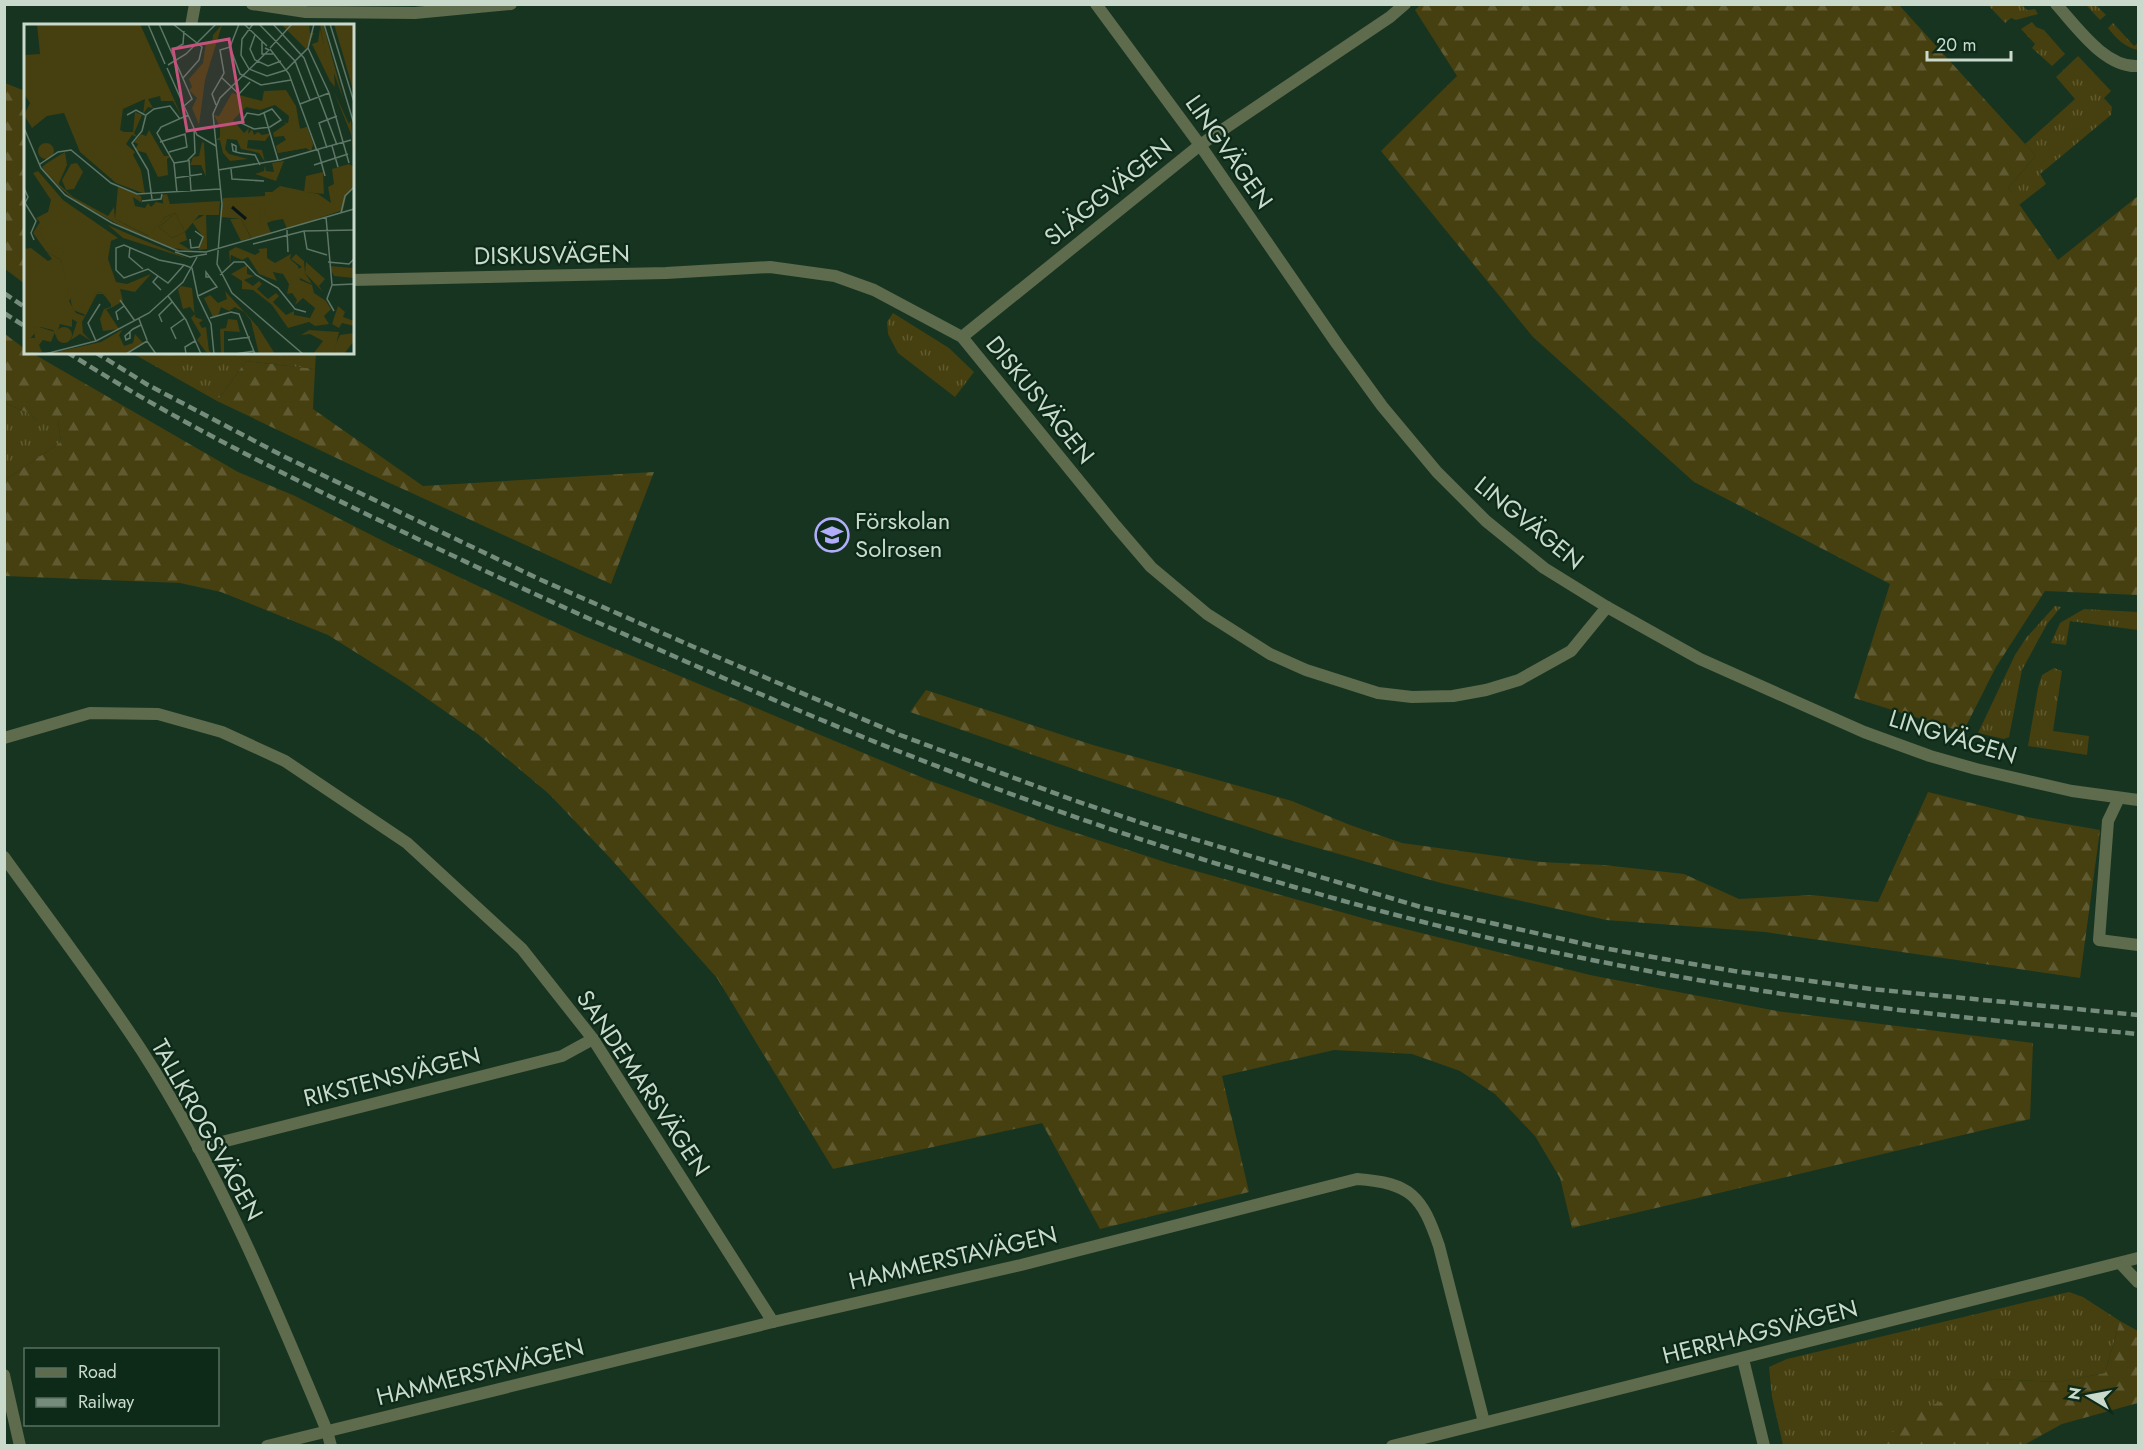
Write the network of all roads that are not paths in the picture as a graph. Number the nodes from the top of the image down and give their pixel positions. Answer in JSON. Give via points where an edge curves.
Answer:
{"nodes":[{"id":1,"x":195,"y":4,"type":"edge"},
{"id":2,"x":252,"y":4,"type":"edge"},
{"id":3,"x":511,"y":4,"type":"edge"},
{"id":4,"x":1096,"y":4,"type":"edge"},
{"id":5,"x":1405,"y":4,"type":"edge"},
{"id":6,"x":2056,"y":4,"type":"edge"},
{"id":7,"x":191,"y":24,"type":"edge"},
{"id":8,"x":2133,"y":67,"type":"edge"},
{"id":9,"x":1200,"y":145,"type":"junction"},
{"id":10,"x":354,"y":280,"type":"edge"},
{"id":11,"x":962,"y":338,"type":"junction"},
{"id":12,"x":1607,"y":607,"type":"junction"},
{"id":13,"x":4,"y":738,"type":"edge"},
{"id":14,"x":2119,"y":798,"type":"junction"},
{"id":15,"x":2139,"y":800,"type":"edge"},
{"id":16,"x":4,"y":857,"type":"edge"},
{"id":17,"x":2139,"y":945,"type":"edge"},
{"id":18,"x":593,"y":1040,"type":"junction"},
{"id":19,"x":198,"y":1148,"type":"junction"},
{"id":20,"x":2139,"y":1258,"type":"edge"},
{"id":21,"x":2120,"y":1263,"type":"junction"},
{"id":22,"x":2139,"y":1282,"type":"edge"},
{"id":23,"x":773,"y":1322,"type":"junction"},
{"id":24,"x":1743,"y":1359,"type":"junction"},
{"id":25,"x":4,"y":1375,"type":"edge"},
{"id":26,"x":1484,"y":1422,"type":"junction"},
{"id":27,"x":327,"y":1431,"type":"junction"},
{"id":28,"x":20,"y":1446,"type":"edge"},
{"id":29,"x":267,"y":1446,"type":"edge"},
{"id":30,"x":331,"y":1446,"type":"edge"},
{"id":31,"x":1392,"y":1446,"type":"edge"},
{"id":32,"x":1764,"y":1446,"type":"edge"}],
"edges":[{"from":1,"to":7,"type":"street"},
{"from":2,"to":3,"type":"street","via":[[306,12],[415,13]]},
{"from":4,"to":9,"type":"street","name":"LINGVÄGEN"},
{"from":5,"to":9,"type":"street","name":"SLÄGGVÄGEN"},
{"from":6,"to":8,"type":"street","via":[[2098,50]]},
{"from":9,"to":11,"type":"street","name":"SLÄGGVÄGEN"},
{"from":9,"to":12,"type":"street","name":"LINGVÄGEN","via":[[1337,344],[1437,472],[1486,521],[1544,568]]},
{"from":10,"to":11,"type":"street","name":"DISKUSVÄGEN","via":[[655,274],[770,267],[835,276],[874,290]]},
{"from":11,"to":12,"type":"street","name":"DISKUSVÄGEN","via":[[1151,567],[1207,614],[1270,654],[1306,670],[1378,693],[1412,697],[1486,690],[1519,680],[1571,651]]},
{"from":12,"to":14,"type":"street","name":"LINGVÄGEN","via":[[1700,659],[1864,732],[1976,769]]},
{"from":13,"to":18,"type":"street","name":"SANDEMARSVÄGEN","via":[[90,713],[158,714],[222,732],[285,761],[407,843],[522,949]]},
{"from":14,"to":15,"type":"street","name":"LINGVÄGEN"},
{"from":14,"to":17,"type":"street","via":[[2108,821],[2099,940]]},
{"from":16,"to":19,"type":"street","name":"TALLKROGSVÄGEN","via":[[142,1051]]},
{"from":18,"to":19,"type":"street","name":"RIKSTENSVÄGEN","via":[[562,1056]]},
{"from":18,"to":23,"type":"street","name":"SANDEMARSVÄGEN"},
{"from":19,"to":27,"type":"street","name":"TALLKROGSVÄGEN","via":[[268,1290]]},
{"from":20,"to":21,"type":"street","name":"HERRHAGSVÄGEN"},
{"from":21,"to":22,"type":"street"},
{"from":21,"to":24,"type":"street","name":"HERRHAGSVÄGEN"},
{"from":23,"to":26,"type":"street","name":"HAMMERSTAVÄGEN","via":[[1021,1265],[1357,1179],[1376,1181],[1398,1186],[1416,1197],[1430,1220]]},
{"from":23,"to":27,"type":"street","name":"HAMMERSTAVÄGEN"},
{"from":24,"to":26,"type":"street","name":"HERRHAGSVÄGEN"},
{"from":24,"to":32,"type":"street"},
{"from":25,"to":28,"type":"street"},
{"from":26,"to":31,"type":"street","name":"HERRHAGSVÄGEN"},
{"from":27,"to":29,"type":"street","name":"HAMMERSTAVÄGEN"},
{"from":27,"to":30,"type":"street","name":"TALLKROGSVÄGEN"}]}
